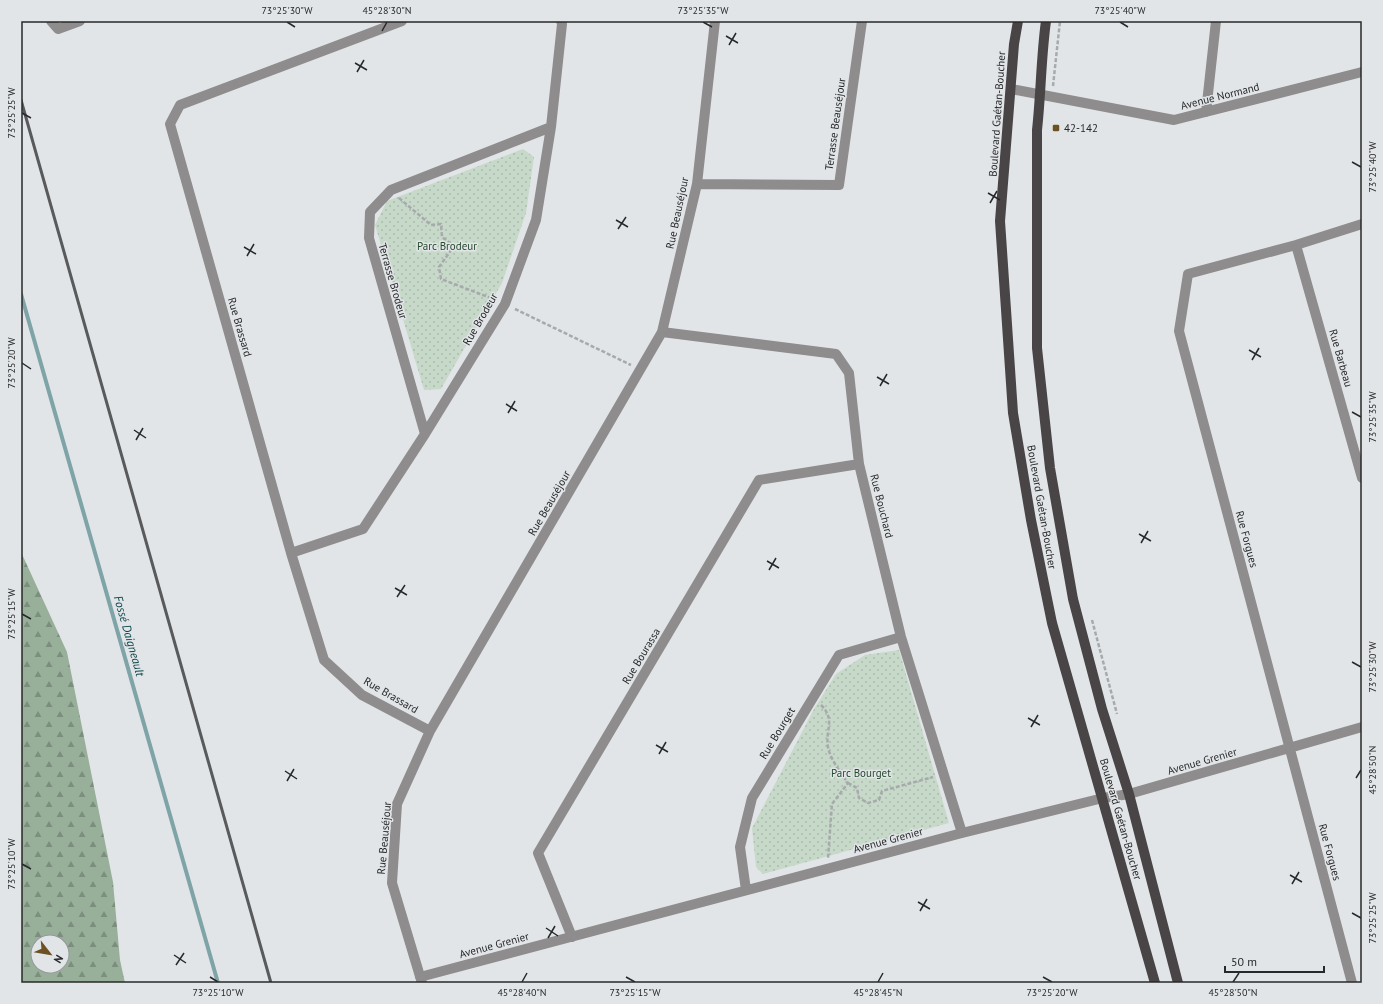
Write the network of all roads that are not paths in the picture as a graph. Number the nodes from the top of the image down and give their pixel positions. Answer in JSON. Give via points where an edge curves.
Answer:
{"nodes":[{"id":1,"x":51,"y":21,"type":"edge"},
{"id":2,"x":80,"y":21,"type":"edge"},
{"id":3,"x":402,"y":21,"type":"edge"},
{"id":4,"x":561,"y":21,"type":"edge"},
{"id":5,"x":715,"y":21,"type":"edge"},
{"id":6,"x":862,"y":21,"type":"edge"},
{"id":7,"x":1018,"y":21,"type":"edge"},
{"id":8,"x":1046,"y":21,"type":"edge"},
{"id":9,"x":1216,"y":21,"type":"edge"},
{"id":10,"x":1362,"y":72,"type":"edge"},
{"id":11,"x":1011,"y":89,"type":"junction"},
{"id":12,"x":1041,"y":95,"type":"junction"},
{"id":13,"x":1206,"y":112,"type":"junction"},
{"id":14,"x":551,"y":127,"type":"junction"},
{"id":15,"x":697,"y":184,"type":"junction"},
{"id":16,"x":1362,"y":224,"type":"edge"},
{"id":17,"x":1296,"y":245,"type":"junction"},
{"id":18,"x":662,"y":332,"type":"junction"},
{"id":19,"x":425,"y":434,"type":"junction"},
{"id":20,"x":859,"y":464,"type":"junction"},
{"id":21,"x":1362,"y":478,"type":"edge"},
{"id":22,"x":292,"y":554,"type":"junction"},
{"id":23,"x":901,"y":636,"type":"junction"},
{"id":24,"x":1362,"y":727,"type":"edge"},
{"id":25,"x":430,"y":731,"type":"junction"},
{"id":26,"x":1291,"y":748,"type":"junction"},
{"id":27,"x":1129,"y":794,"type":"junction"},
{"id":28,"x":1103,"y":798,"type":"junction"},
{"id":29,"x":962,"y":833,"type":"junction"},
{"id":30,"x":746,"y":890,"type":"junction"},
{"id":31,"x":572,"y":937,"type":"junction"},
{"id":32,"x":421,"y":980,"type":"edge"},
{"id":33,"x":1155,"y":983,"type":"edge"},
{"id":34,"x":1178,"y":983,"type":"edge"},
{"id":35,"x":1352,"y":983,"type":"edge"}],
"edges":[{"from":1,"to":2,"type":"street","via":[[58,29]]},
{"from":3,"to":22,"type":"street","name":"Rue Brassard","via":[[180,105],[170,124]]},
{"from":4,"to":14,"type":"street","name":"Rue Brodeur"},
{"from":5,"to":15,"type":"street","name":"Rue Beauséjour"},
{"from":6,"to":15,"type":"street","name":"Terrasse Beauséjour","via":[[839,185]]},
{"from":7,"to":11,"type":"main road","name":"Boulevard Gaétan-Boucher"},
{"from":8,"to":12,"type":"main road","name":"Boulevard Gaétan-Boucher","via":[[1042,50]]},
{"from":9,"to":13,"type":"street"},
{"from":10,"to":13,"type":"street","name":"Avenue Normand"},
{"from":11,"to":12,"type":"street","name":"Avenue Normand"},
{"from":11,"to":28,"type":"main road","name":"Boulevard Gaétan-Boucher","via":[[1000,221],[1013,413],[1052,624]]},
{"from":12,"to":13,"type":"street","name":"Avenue Normand","via":[[1174,120]]},
{"from":12,"to":27,"type":"main road","name":"Boulevard Gaétan-Boucher","via":[[1037,130],[1037,348],[1050,468],[1073,599],[1102,709]]},
{"from":14,"to":19,"type":"street","name":"Rue Brodeur","via":[[536,220],[505,304]]},
{"from":14,"to":19,"type":"street","name":"Terrasse Brodeur","via":[[390,190],[370,212],[369,238]]},
{"from":15,"to":18,"type":"street","name":"Rue Beauséjour"},
{"from":16,"to":17,"type":"street","name":"Rue Forgues"},
{"from":17,"to":21,"type":"street","name":"Rue Barbeau"},
{"from":17,"to":26,"type":"street","name":"Rue Forgues","via":[[1188,274],[1179,331]]},
{"from":18,"to":20,"type":"street","name":"Rue Bouchard","via":[[836,354],[849,373]]},
{"from":18,"to":25,"type":"street","name":"Rue Beauséjour"},
{"from":19,"to":22,"type":"street","name":"Rue Brodeur","via":[[363,529]]},
{"from":20,"to":23,"type":"street","name":"Rue Bouchard"},
{"from":20,"to":31,"type":"street","name":"Rue Bourassa","via":[[759,480],[538,853]]},
{"from":22,"to":25,"type":"street","name":"Rue Brassard","via":[[324,660],[362,695]]},
{"from":23,"to":29,"type":"street","name":"Rue Bouchard"},
{"from":23,"to":30,"type":"street","name":"Rue Bourget","via":[[840,655],[813,696],[752,798],[740,848]]},
{"from":24,"to":26,"type":"street","name":"Avenue Grenier"},
{"from":25,"to":32,"type":"street","name":"Rue Beauséjour","via":[[397,804],[392,884]]},
{"from":26,"to":27,"type":"street","name":"Avenue Grenier"},
{"from":26,"to":35,"type":"street","name":"Rue Forgues"},
{"from":27,"to":28,"type":"street","name":"Avenue Grenier"},
{"from":27,"to":34,"type":"main road","name":"Boulevard Gaétan-Boucher"},
{"from":28,"to":29,"type":"street","name":"Avenue Grenier"},
{"from":28,"to":33,"type":"main road","name":"Boulevard Gaétan-Boucher"},
{"from":29,"to":30,"type":"street","name":"Avenue Grenier"},
{"from":30,"to":31,"type":"street","name":"Avenue Grenier"},
{"from":31,"to":32,"type":"street","name":"Avenue Grenier"}]}
